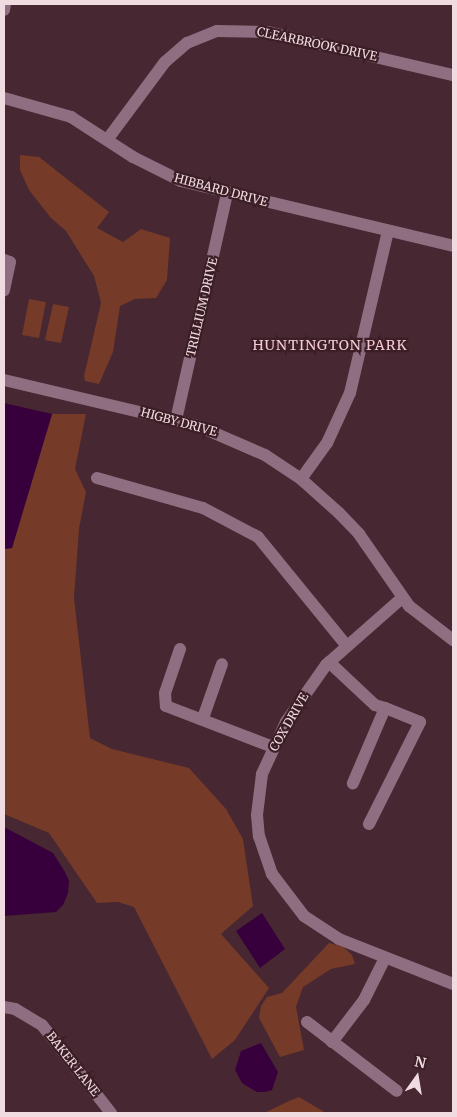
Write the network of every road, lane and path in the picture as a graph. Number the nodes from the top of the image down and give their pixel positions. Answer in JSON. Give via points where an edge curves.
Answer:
{"nodes":[{"id":1,"x":5,"y":4,"type":"edge"},
{"id":2,"x":4,"y":10,"type":"edge"},
{"id":3,"x":453,"y":75,"type":"edge"},
{"id":4,"x":4,"y":98,"type":"edge"},
{"id":5,"x":107,"y":140,"type":"junction"},
{"id":6,"x":227,"y":194,"type":"junction"},
{"id":7,"x":388,"y":231,"type":"junction"},
{"id":8,"x":453,"y":246,"type":"edge"},
{"id":9,"x":4,"y":260,"type":"edge"},
{"id":10,"x":4,"y":290,"type":"edge"},
{"id":11,"x":4,"y":380,"type":"edge"},
{"id":12,"x":176,"y":420,"type":"junction"},
{"id":13,"x":97,"y":478,"type":"dead end"},
{"id":14,"x":301,"y":479,"type":"junction"},
{"id":15,"x":402,"y":598,"type":"junction"},
{"id":16,"x":453,"y":640,"type":"edge"},
{"id":17,"x":346,"y":645,"type":"junction"},
{"id":18,"x":180,"y":648,"type":"dead end"},
{"id":19,"x":329,"y":662,"type":"junction"},
{"id":20,"x":222,"y":664,"type":"dead end"},
{"id":21,"x":385,"y":708,"type":"junction"},
{"id":22,"x":203,"y":718,"type":"junction"},
{"id":23,"x":272,"y":747,"type":"junction"},
{"id":24,"x":353,"y":783,"type":"dead end"},
{"id":25,"x":369,"y":824,"type":"dead end"},
{"id":26,"x":384,"y":960,"type":"junction"},
{"id":27,"x":453,"y":984,"type":"edge"},
{"id":28,"x":4,"y":1007,"type":"edge"},
{"id":29,"x":307,"y":1022,"type":"dead end"},
{"id":30,"x":332,"y":1042,"type":"junction"},
{"id":31,"x":397,"y":1091,"type":"dead end"},
{"id":32,"x":112,"y":1113,"type":"edge"}],
"edges":[{"from":1,"to":2,"type":"street"},
{"from":3,"to":5,"type":"street","name":"CLEARBROOK DRIVE","via":[[268,32],[217,31],[187,43],[165,62]]},
{"from":4,"to":5,"type":"street","name":"HIBBARD DRIVE","via":[[71,117]]},
{"from":5,"to":6,"type":"street","name":"HIBBARD DRIVE","via":[[166,176]]},
{"from":6,"to":7,"type":"street","name":"HIBBARD DRIVE"},
{"from":6,"to":12,"type":"street","name":"TRILLIUM DRIVE"},
{"from":7,"to":8,"type":"street","name":"HIBBARD DRIVE"},
{"from":7,"to":14,"type":"street","via":[[350,393],[327,443]]},
{"from":9,"to":10,"type":"street","via":[[10,262]]},
{"from":11,"to":12,"type":"street","name":"HIGBY DRIVE"},
{"from":12,"to":14,"type":"street","name":"HIGBY DRIVE","via":[[238,441]]},
{"from":13,"to":17,"type":"street","via":[[203,508],[258,537]]},
{"from":14,"to":15,"type":"street","name":"HIGBY DRIVE","via":[[359,534]]},
{"from":15,"to":16,"type":"street","name":"HIGBY DRIVE","via":[[427,623]]},
{"from":15,"to":17,"type":"street","name":"COX DRIVE"},
{"from":17,"to":19,"type":"street","name":"COX DRIVE"},
{"from":18,"to":22,"type":"street","via":[[165,693],[166,706]]},
{"from":19,"to":21,"type":"street","via":[[375,705]]},
{"from":19,"to":23,"type":"street","name":"COX DRIVE","via":[[295,707]]},
{"from":20,"to":22,"type":"street"},
{"from":21,"to":24,"type":"street"},
{"from":21,"to":25,"type":"street","via":[[420,722]]},
{"from":22,"to":23,"type":"street"},
{"from":23,"to":26,"type":"street","name":"COX DRIVE","via":[[262,774],[258,815],[264,854],[272,874],[304,916],[339,940]]},
{"from":26,"to":27,"type":"street","name":"COX DRIVE"},
{"from":26,"to":30,"type":"street","via":[[364,1000]]},
{"from":28,"to":32,"type":"street","name":"BAKER LANE","via":[[15,1009],[42,1025]]},
{"from":29,"to":30,"type":"street"},
{"from":30,"to":31,"type":"street"}]}
